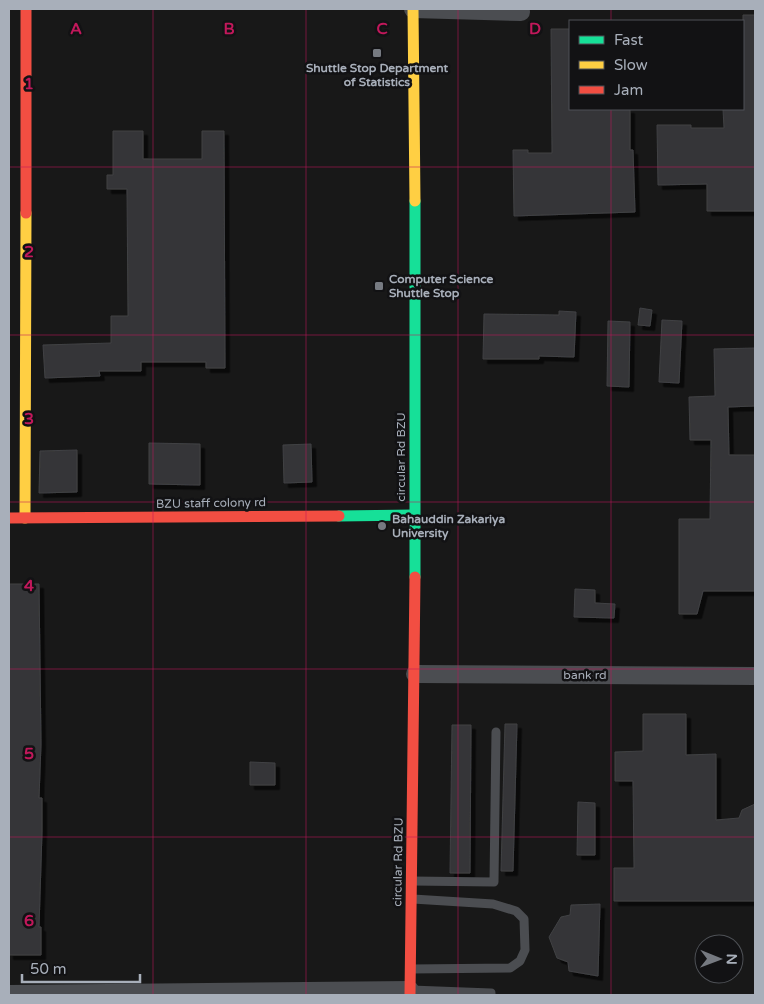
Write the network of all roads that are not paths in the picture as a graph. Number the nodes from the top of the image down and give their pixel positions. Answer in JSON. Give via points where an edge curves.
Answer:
{"nodes":[{"id":1,"x":26,"y":9,"type":"edge"},
{"id":2,"x":413,"y":9,"type":"edge"},
{"id":3,"x":521,"y":12,"type":"dead end"},
{"id":4,"x":17,"y":118,"type":"edge"},
{"id":5,"x":414,"y":514,"type":"junction"},
{"id":6,"x":9,"y":518,"type":"edge"},
{"id":7,"x":25,"y":518,"type":"junction"},
{"id":8,"x":415,"y":674,"type":"junction"},
{"id":9,"x":755,"y":676,"type":"edge"},
{"id":10,"x":496,"y":732,"type":"dead end"},
{"id":11,"x":412,"y":881,"type":"junction"},
{"id":12,"x":412,"y":898,"type":"junction"},
{"id":13,"x":410,"y":968,"type":"junction"},
{"id":14,"x":410,"y":993,"type":"edge"},
{"id":15,"x":9,"y":994,"type":"edge"},
{"id":16,"x":491,"y":995,"type":"edge"}],
"edges":[{"from":1,"to":4,"type":"street"},
{"from":2,"to":3,"type":"street"},
{"from":2,"to":5,"type":"street","name":"circular Rd BZU"},
{"from":4,"to":7,"type":"street"},
{"from":5,"to":7,"type":"street","name":"BZU staff colony rd"},
{"from":5,"to":8,"type":"street","name":"circular Rd BZU"},
{"from":6,"to":7,"type":"street","name":"BZU staff colony rd"},
{"from":8,"to":9,"type":"street","name":"bank rd"},
{"from":8,"to":11,"type":"street","name":"circular Rd BZU"},
{"from":10,"to":11,"type":"lane","via":[[494,882]]},
{"from":11,"to":12,"type":"street","name":"circular Rd BZU"},
{"from":12,"to":13,"type":"street","name":"circular Rd BZU"},
{"from":12,"to":13,"type":"lane","via":[[493,904],[516,911],[524,919],[525,950],[520,961],[510,968]]},
{"from":13,"to":14,"type":"street","name":"circular Rd BZU"},
{"from":14,"to":15,"type":"street"},
{"from":14,"to":16,"type":"lane"}]}
